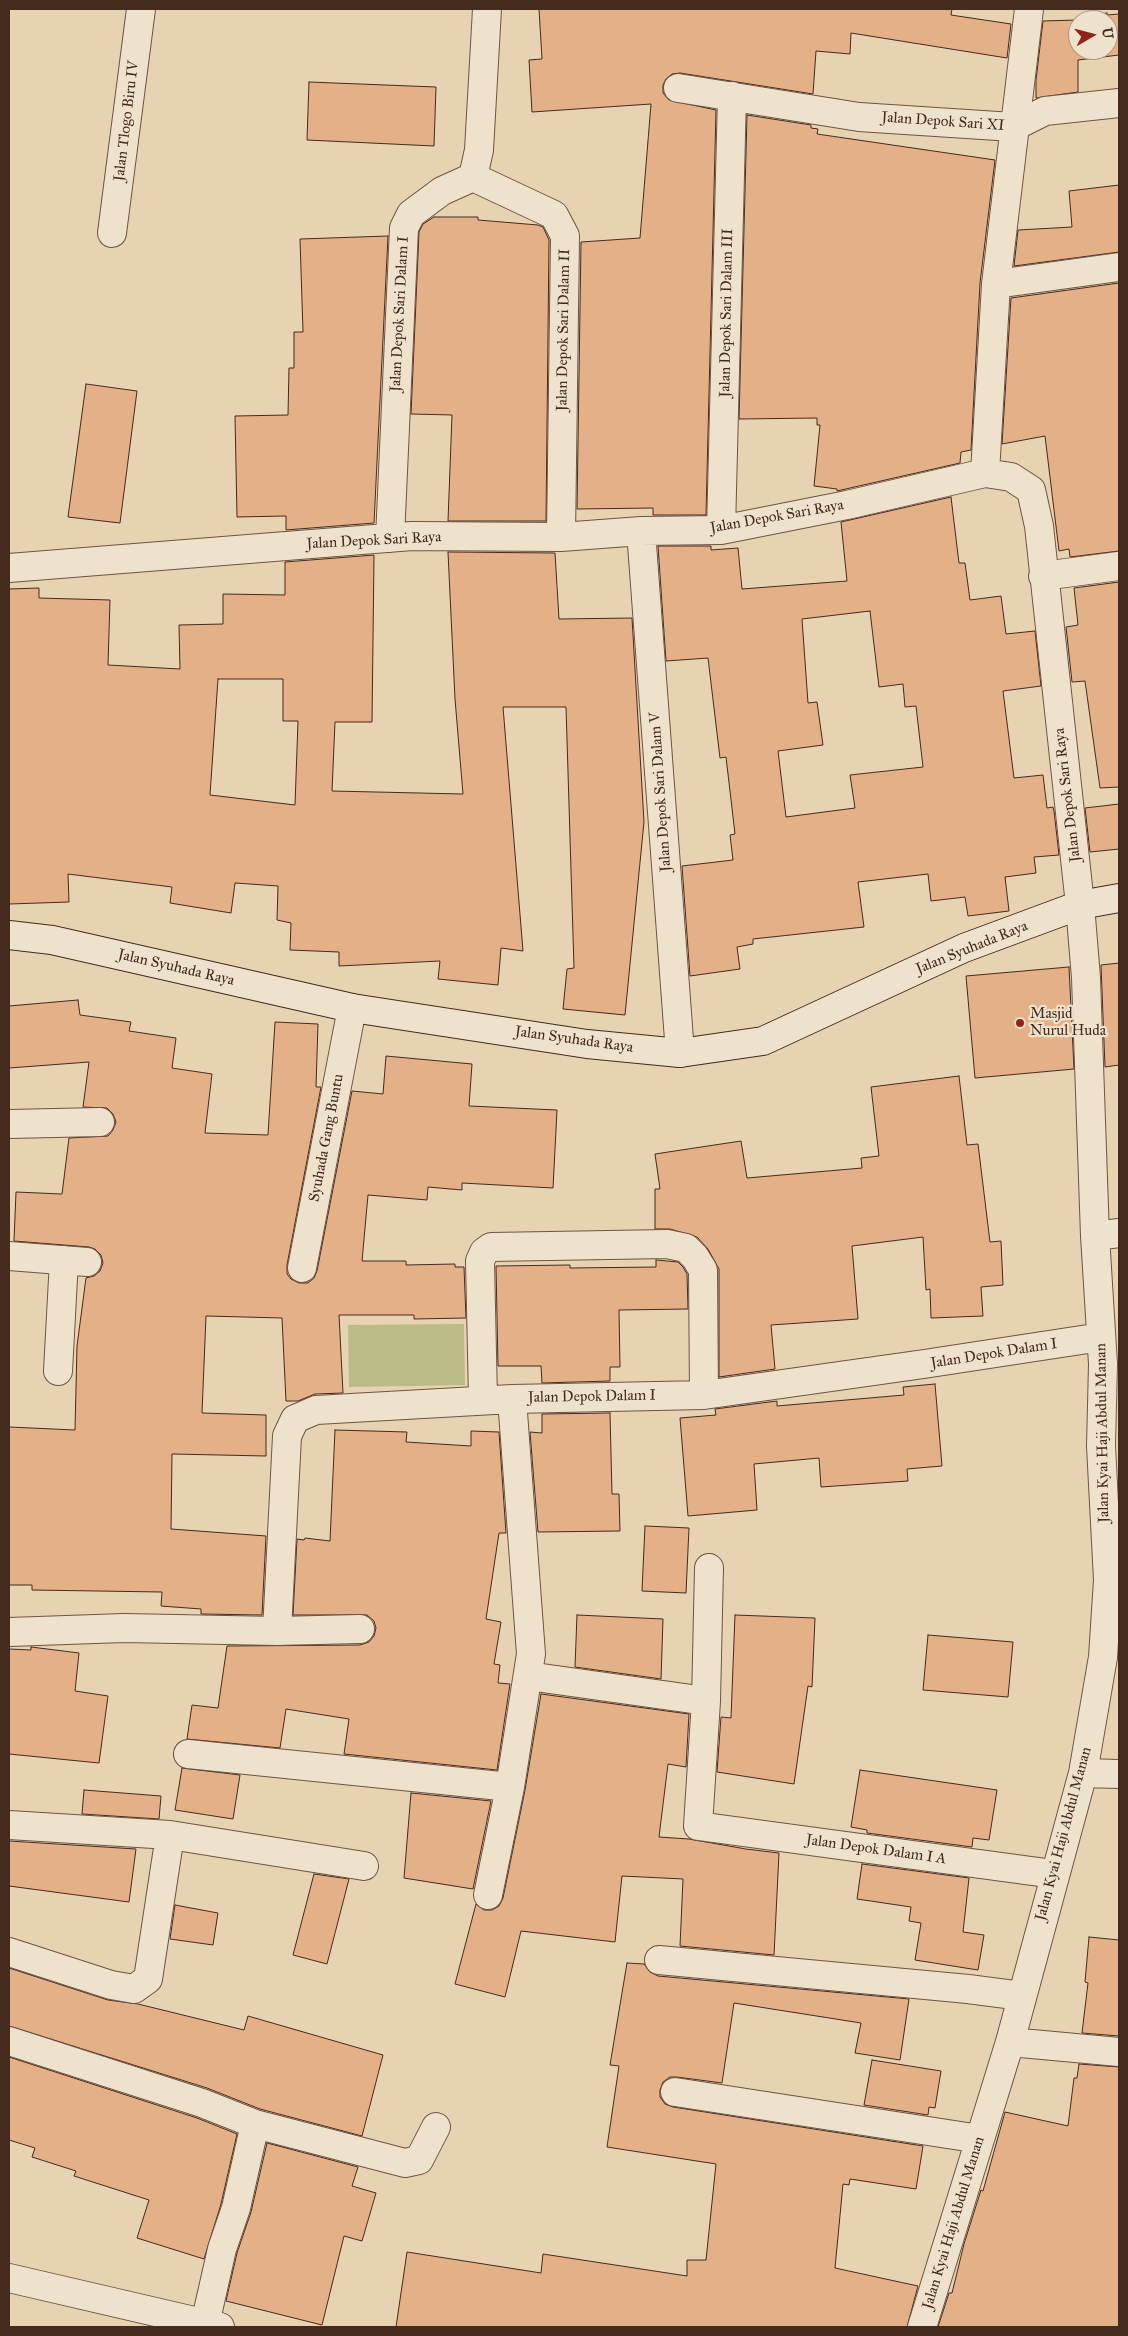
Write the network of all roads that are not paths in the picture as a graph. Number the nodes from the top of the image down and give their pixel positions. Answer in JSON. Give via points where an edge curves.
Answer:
{"nodes":[{"id":1,"x":141,"y":9,"type":"edge"},
{"id":2,"x":487,"y":9,"type":"edge"},
{"id":3,"x":1029,"y":9,"type":"edge"},
{"id":4,"x":678,"y":88,"type":"dead end"},
{"id":5,"x":732,"y":96,"type":"junction"},
{"id":6,"x":1119,"y":103,"type":"edge"},
{"id":7,"x":1013,"y":127,"type":"junction"},
{"id":8,"x":473,"y":177,"type":"junction"},
{"id":9,"x":112,"y":233,"type":"dead end"},
{"id":10,"x":1119,"y":267,"type":"edge"},
{"id":11,"x":996,"y":284,"type":"junction"},
{"id":12,"x":985,"y":473,"type":"junction"},
{"id":13,"x":721,"y":530,"type":"junction"},
{"id":14,"x":641,"y":531,"type":"junction"},
{"id":15,"x":561,"y":537,"type":"junction"},
{"id":16,"x":390,"y":538,"type":"junction"},
{"id":17,"x":1119,"y":566,"type":"edge"},
{"id":18,"x":9,"y":568,"type":"edge"},
{"id":19,"x":1043,"y":576,"type":"junction"},
{"id":20,"x":1119,"y":898,"type":"edge"},
{"id":21,"x":1080,"y":905,"type":"junction"},
{"id":22,"x":9,"y":935,"type":"edge"},
{"id":23,"x":352,"y":1008,"type":"junction"},
{"id":24,"x":680,"y":1053,"type":"junction"},
{"id":25,"x":100,"y":1122,"type":"dead end"},
{"id":26,"x":9,"y":1124,"type":"edge"},
{"id":27,"x":1107,"y":1234,"type":"edge"},
{"id":28,"x":9,"y":1256,"type":"edge"},
{"id":29,"x":302,"y":1268,"type":"dead end"},
{"id":30,"x":1101,"y":1337,"type":"junction"},
{"id":31,"x":58,"y":1371,"type":"dead end"},
{"id":32,"x":704,"y":1395,"type":"junction"},
{"id":33,"x":512,"y":1399,"type":"junction"},
{"id":34,"x":483,"y":1400,"type":"junction"},
{"id":35,"x":1110,"y":1445,"type":"edge"},
{"id":36,"x":709,"y":1568,"type":"dead end"},
{"id":37,"x":360,"y":1629,"type":"dead end"},
{"id":38,"x":277,"y":1631,"type":"junction"},
{"id":39,"x":9,"y":1632,"type":"edge"},
{"id":40,"x":528,"y":1676,"type":"junction"},
{"id":41,"x":706,"y":1701,"type":"junction"},
{"id":42,"x":188,"y":1754,"type":"dead end"},
{"id":43,"x":1084,"y":1773,"type":"junction"},
{"id":44,"x":1119,"y":1774,"type":"edge"},
{"id":45,"x":510,"y":1787,"type":"junction"},
{"id":46,"x":9,"y":1824,"type":"edge"},
{"id":47,"x":170,"y":1835,"type":"junction"},
{"id":48,"x":364,"y":1866,"type":"dead end"},
{"id":49,"x":1054,"y":1874,"type":"junction"},
{"id":50,"x":488,"y":1895,"type":"dead end"},
{"id":51,"x":9,"y":1952,"type":"edge"},
{"id":52,"x":659,"y":1960,"type":"dead end"},
{"id":53,"x":1022,"y":1996,"type":"junction"},
{"id":54,"x":9,"y":2041,"type":"edge"},
{"id":55,"x":1010,"y":2042,"type":"junction"},
{"id":56,"x":1119,"y":2052,"type":"edge"},
{"id":57,"x":675,"y":2092,"type":"dead end"},
{"id":58,"x":255,"y":2124,"type":"junction"},
{"id":59,"x":436,"y":2127,"type":"dead end"},
{"id":60,"x":980,"y":2139,"type":"junction"},
{"id":61,"x":9,"y":2278,"type":"edge"},
{"id":62,"x":126,"y":2316,"type":"edge"},
{"id":63,"x":212,"y":2325,"type":"edge"},
{"id":64,"x":922,"y":2327,"type":"edge"}],
"edges":[{"from":1,"to":9,"type":"street","name":"Jalan Tlogo Biru IV"},
{"from":2,"to":8,"type":"street","via":[[479,150]]},
{"from":3,"to":7,"type":"street"},
{"from":4,"to":5,"type":"street","name":"Jalan Depok Sari XI"},
{"from":5,"to":7,"type":"street","name":"Jalan Depok Sari XI","via":[[859,116]]},
{"from":5,"to":13,"type":"street","name":"Jalan Depok Sari Dalam III"},
{"from":6,"to":7,"type":"street","via":[[1045,111]]},
{"from":7,"to":11,"type":"street","name":"Jalan Depok Sari XI"},
{"from":8,"to":15,"type":"street","name":"Jalan Depok Sari Dalam II","via":[[554,215],[565,236]]},
{"from":8,"to":16,"type":"street","name":"Jalan Depok Sari Dalam I","via":[[442,191],[411,214],[404,228]]},
{"from":10,"to":11,"type":"street"},
{"from":11,"to":12,"type":"street","name":"Jalan Depok Sari XI"},
{"from":12,"to":13,"type":"street","name":"Jalan Depok Sari Raya"},
{"from":12,"to":19,"type":"street","name":"Jalan Depok Sari Raya","via":[[1011,477],[1031,490],[1039,526]]},
{"from":13,"to":14,"type":"street","name":"Jalan Depok Sari Raya"},
{"from":14,"to":15,"type":"street","name":"Jalan Depok Sari Raya"},
{"from":14,"to":24,"type":"street","name":"Jalan Depok Sari Dalam V"},
{"from":15,"to":16,"type":"street","name":"Jalan Depok Sari Raya"},
{"from":16,"to":18,"type":"street","name":"Jalan Depok Sari Raya"},
{"from":17,"to":19,"type":"street"},
{"from":19,"to":21,"type":"street","name":"Jalan Depok Sari Raya"},
{"from":20,"to":21,"type":"street","name":"Jalan Syuhada Raya"},
{"from":21,"to":24,"type":"street","name":"Jalan Syuhada Raya","via":[[964,948],[763,1040]]},
{"from":21,"to":27,"type":"street","name":"Jalan Kyai Haji Abdul Manan"},
{"from":22,"to":23,"type":"street","name":"Jalan Syuhada Raya","via":[[52,940]]},
{"from":23,"to":24,"type":"street","name":"Jalan Syuhada Raya","via":[[587,1044]]},
{"from":23,"to":29,"type":"street","name":"Syuhada Gang Buntu"},
{"from":25,"to":26,"type":"street"},
{"from":27,"to":30,"type":"street","name":"Jalan Kyai Haji Abdul Manan"},
{"from":28,"to":31,"type":"street","via":[[75,1261]]},
{"from":30,"to":32,"type":"street","name":"Jalan Depok Dalam I"},
{"from":30,"to":35,"type":"street","name":"Jalan Kyai Haji Abdul Manan"},
{"from":32,"to":33,"type":"street","name":"Jalan Depok Dalam I"},
{"from":32,"to":34,"type":"street","via":[[703,1270],[686,1248],[667,1244],[491,1247],[480,1261]]},
{"from":33,"to":34,"type":"street","name":"Jalan Depok Dalam I"},
{"from":33,"to":40,"type":"street","via":[[531,1654]]},
{"from":34,"to":38,"type":"street","name":"Jalan Depok Dalam I","via":[[316,1410],[295,1419],[287,1436]]},
{"from":35,"to":43,"type":"street","name":"Jalan Kyai Haji Abdul Manan","via":[[1103,1657]]},
{"from":36,"to":41,"type":"street"},
{"from":37,"to":38,"type":"street"},
{"from":38,"to":39,"type":"street","via":[[124,1628]]},
{"from":40,"to":41,"type":"street"},
{"from":40,"to":45,"type":"street"},
{"from":41,"to":49,"type":"street","name":"Jalan Depok Dalam I A","via":[[698,1826]]},
{"from":42,"to":45,"type":"street"},
{"from":43,"to":44,"type":"street"},
{"from":43,"to":49,"type":"street","name":"Jalan Kyai Haji Abdul Manan"},
{"from":45,"to":50,"type":"street"},
{"from":46,"to":47,"type":"street"},
{"from":47,"to":48,"type":"street"},
{"from":47,"to":51,"type":"street","via":[[148,1979],[134,1989],[111,1985]]},
{"from":49,"to":53,"type":"street","name":"Jalan Kyai Haji Abdul Manan"},
{"from":52,"to":53,"type":"street","via":[[968,1988]]},
{"from":53,"to":55,"type":"street","name":"Jalan Kyai Haji Abdul Manan"},
{"from":54,"to":58,"type":"street","via":[[202,2103]]},
{"from":55,"to":56,"type":"street"},
{"from":55,"to":60,"type":"street","name":"Jalan Kyai Haji Abdul Manan"},
{"from":57,"to":60,"type":"street"},
{"from":58,"to":59,"type":"street","via":[[405,2163],[419,2160]]},
{"from":58,"to":63,"type":"street","via":[[236,2208],[222,2249]]},
{"from":60,"to":64,"type":"street","name":"Jalan Kyai Haji Abdul Manan"},
{"from":61,"to":62,"type":"street"},
{"from":62,"to":63,"type":"street"}]}
